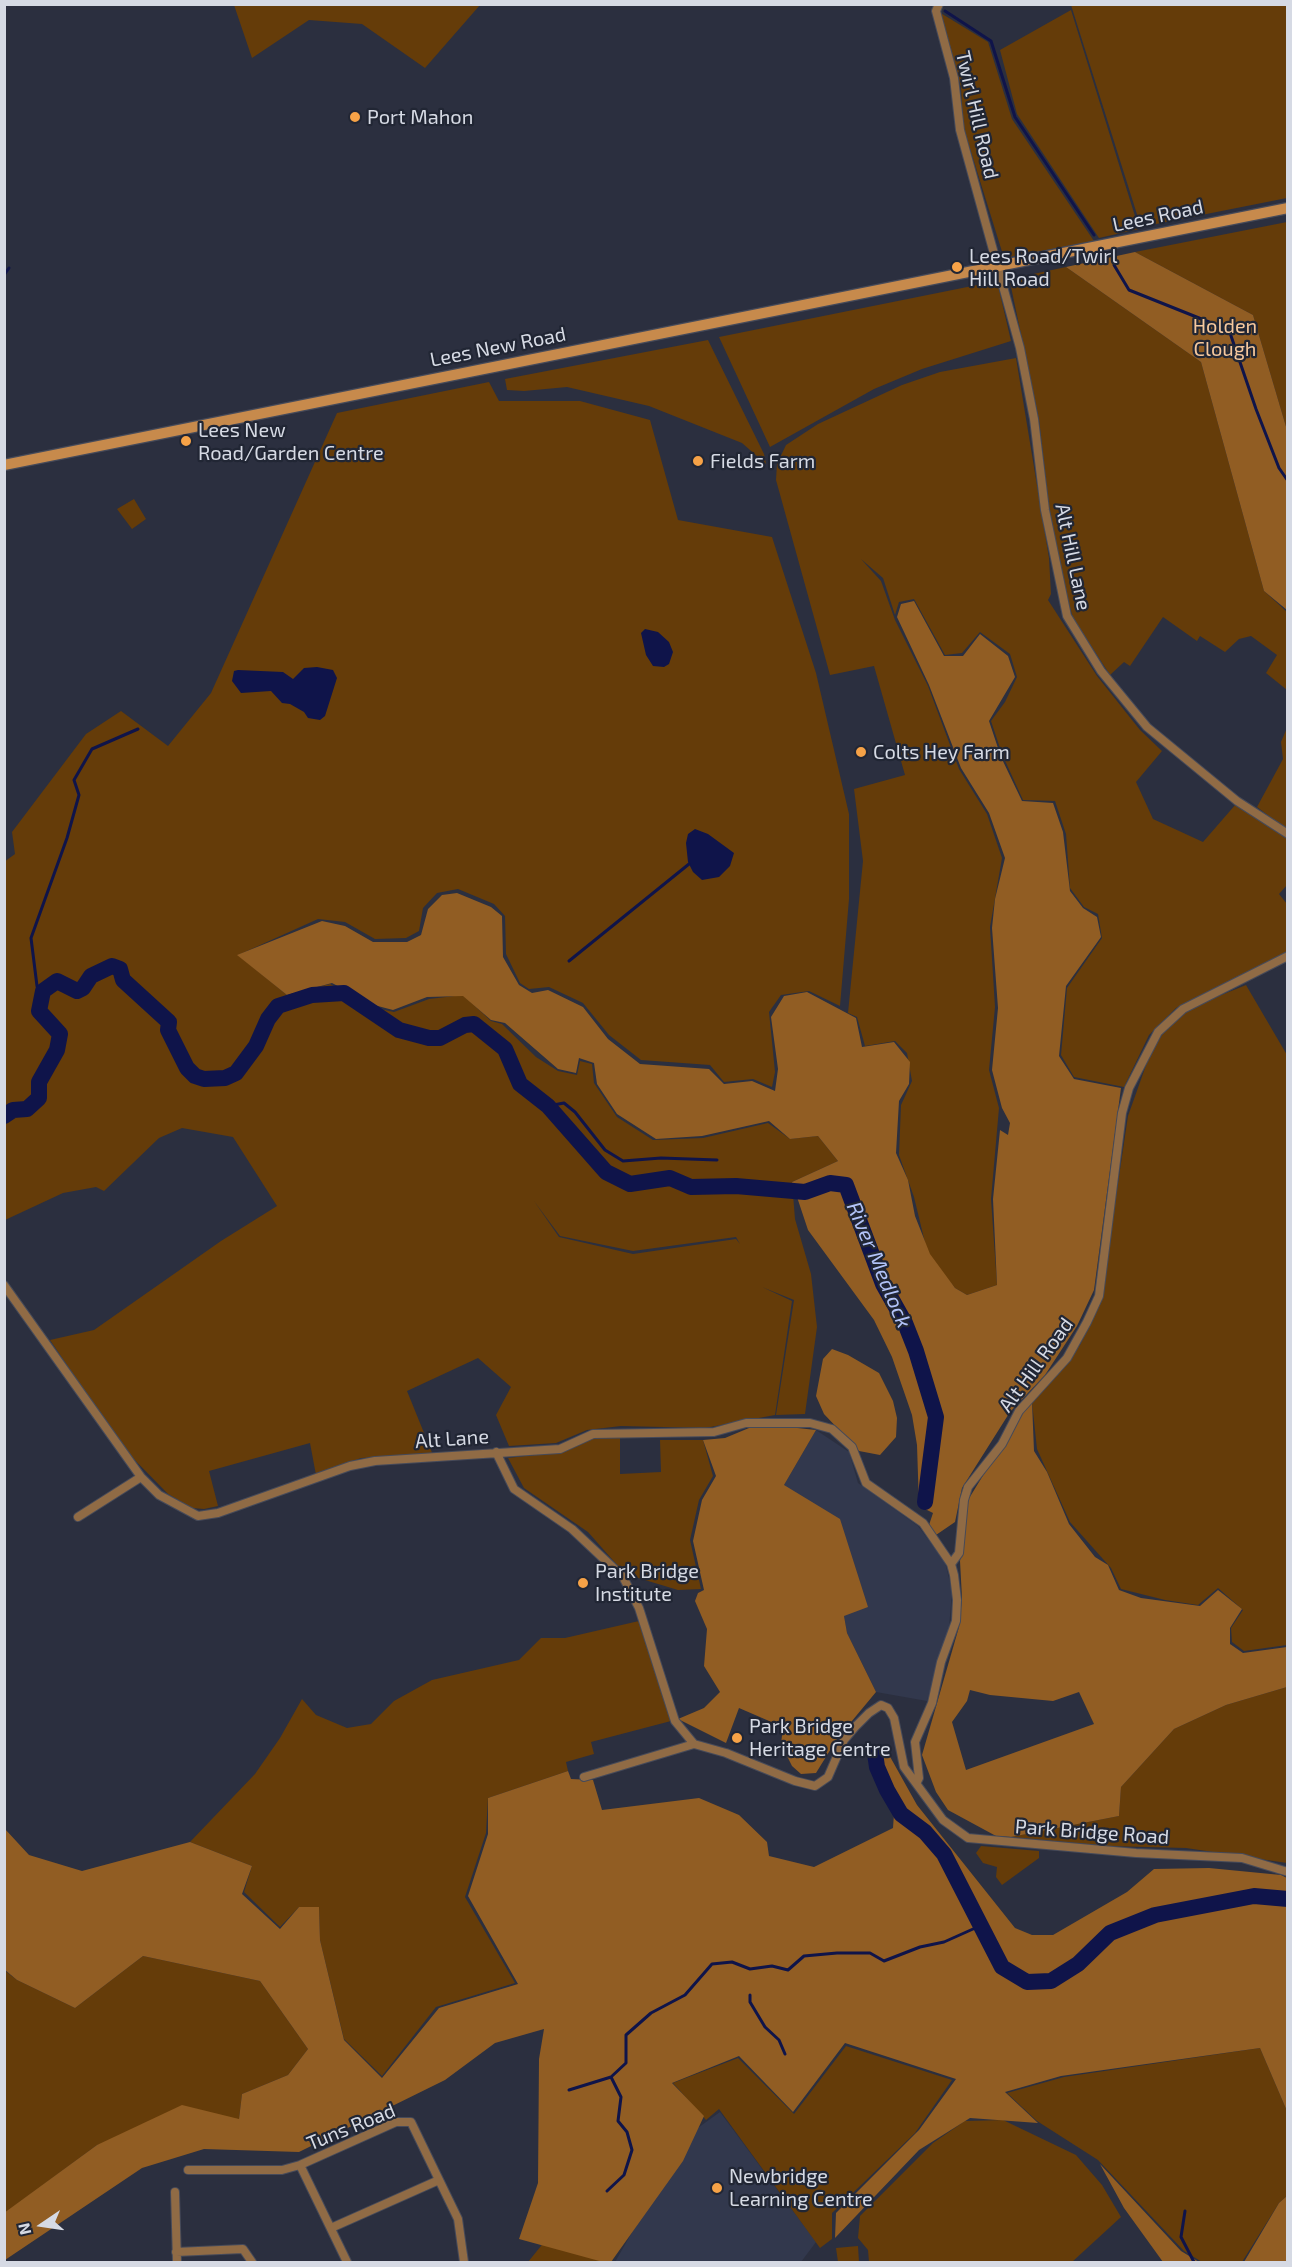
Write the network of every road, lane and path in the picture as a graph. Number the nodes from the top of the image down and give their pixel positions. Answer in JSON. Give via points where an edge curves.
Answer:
{"nodes":[{"id":1,"x":939,"y":4,"type":"edge"},
{"id":2,"x":1287,"y":208,"type":"edge"},
{"id":3,"x":1000,"y":268,"type":"junction"},
{"id":4,"x":4,"y":465,"type":"edge"},
{"id":5,"x":1287,"y":834,"type":"edge"},
{"id":6,"x":1287,"y":956,"type":"edge"},
{"id":7,"x":4,"y":1285,"type":"edge"},
{"id":8,"x":496,"y":1452,"type":"junction"},
{"id":9,"x":141,"y":1477,"type":"junction"},
{"id":10,"x":78,"y":1516,"type":"dead end"},
{"id":11,"x":951,"y":1564,"type":"junction"},
{"id":12,"x":694,"y":1744,"type":"junction"},
{"id":13,"x":584,"y":1777,"type":"dead end"},
{"id":14,"x":917,"y":1782,"type":"junction"},
{"id":15,"x":1287,"y":1872,"type":"edge"},
{"id":16,"x":300,"y":2165,"type":"junction"},
{"id":17,"x":188,"y":2170,"type":"dead end"},
{"id":18,"x":439,"y":2180,"type":"junction"},
{"id":19,"x":175,"y":2192,"type":"dead end"},
{"id":20,"x":331,"y":2228,"type":"junction"},
{"id":21,"x":176,"y":2252,"type":"junction"},
{"id":22,"x":177,"y":2262,"type":"edge"},
{"id":23,"x":252,"y":2262,"type":"edge"},
{"id":24,"x":347,"y":2262,"type":"edge"},
{"id":25,"x":464,"y":2262,"type":"edge"}],
"edges":[{"from":1,"to":3,"type":"street","name":"Twirl Hill Road","via":[[936,11],[954,78],[960,130]]},
{"from":2,"to":3,"type":"main road","name":"Lees Road"},
{"from":3,"to":4,"type":"main road","name":"Lees New Road"},
{"from":3,"to":5,"type":"street","name":"Alt Hill Lane","via":[[1027,380],[1045,510],[1067,616],[1101,671],[1147,727],[1237,801]]},
{"from":6,"to":11,"type":"street","name":"Alt Hill Road","via":[[1183,1009],[1158,1032],[1129,1088],[1122,1113],[1099,1296],[1067,1358],[1019,1411],[1002,1444],[968,1486],[959,1553]]},
{"from":7,"to":9,"type":"street","name":"Alt Lane"},
{"from":8,"to":9,"type":"street","name":"Alt Lane","via":[[350,1466],[207,1516],[198,1516],[159,1495]]},
{"from":8,"to":11,"type":"street","name":"Alt Lane","via":[[560,1449],[593,1434],[714,1432],[746,1423],[821,1424],[852,1447],[866,1483],[923,1523]]},
{"from":8,"to":12,"type":"street","via":[[514,1489],[572,1529],[623,1577],[639,1608],[675,1721]]},
{"from":9,"to":10,"type":"street"},
{"from":11,"to":14,"type":"street","name":"Alt Hill Road","via":[[956,1621],[932,1703],[915,1742]]},
{"from":12,"to":13,"type":"street"},
{"from":12,"to":14,"type":"street","name":"Park Bridge Road","via":[[815,1786],[828,1777],[844,1740],[868,1713],[881,1706],[888,1708],[894,1718],[902,1760]]},
{"from":14,"to":15,"type":"street","name":"Park Bridge Road","via":[[943,1820],[968,1838],[1242,1858]]},
{"from":16,"to":17,"type":"street","name":"Tuns Road","via":[[282,2170]]},
{"from":16,"to":18,"type":"street","name":"Tuns Road","via":[[404,2121],[416,2128]]},
{"from":16,"to":20,"type":"street"},
{"from":18,"to":20,"type":"street"},
{"from":18,"to":25,"type":"street","name":"Tuns Road","via":[[458,2219]]},
{"from":19,"to":21,"type":"street"},
{"from":20,"to":24,"type":"street"},
{"from":21,"to":22,"type":"street"},
{"from":21,"to":23,"type":"street","via":[[243,2249]]}]}
